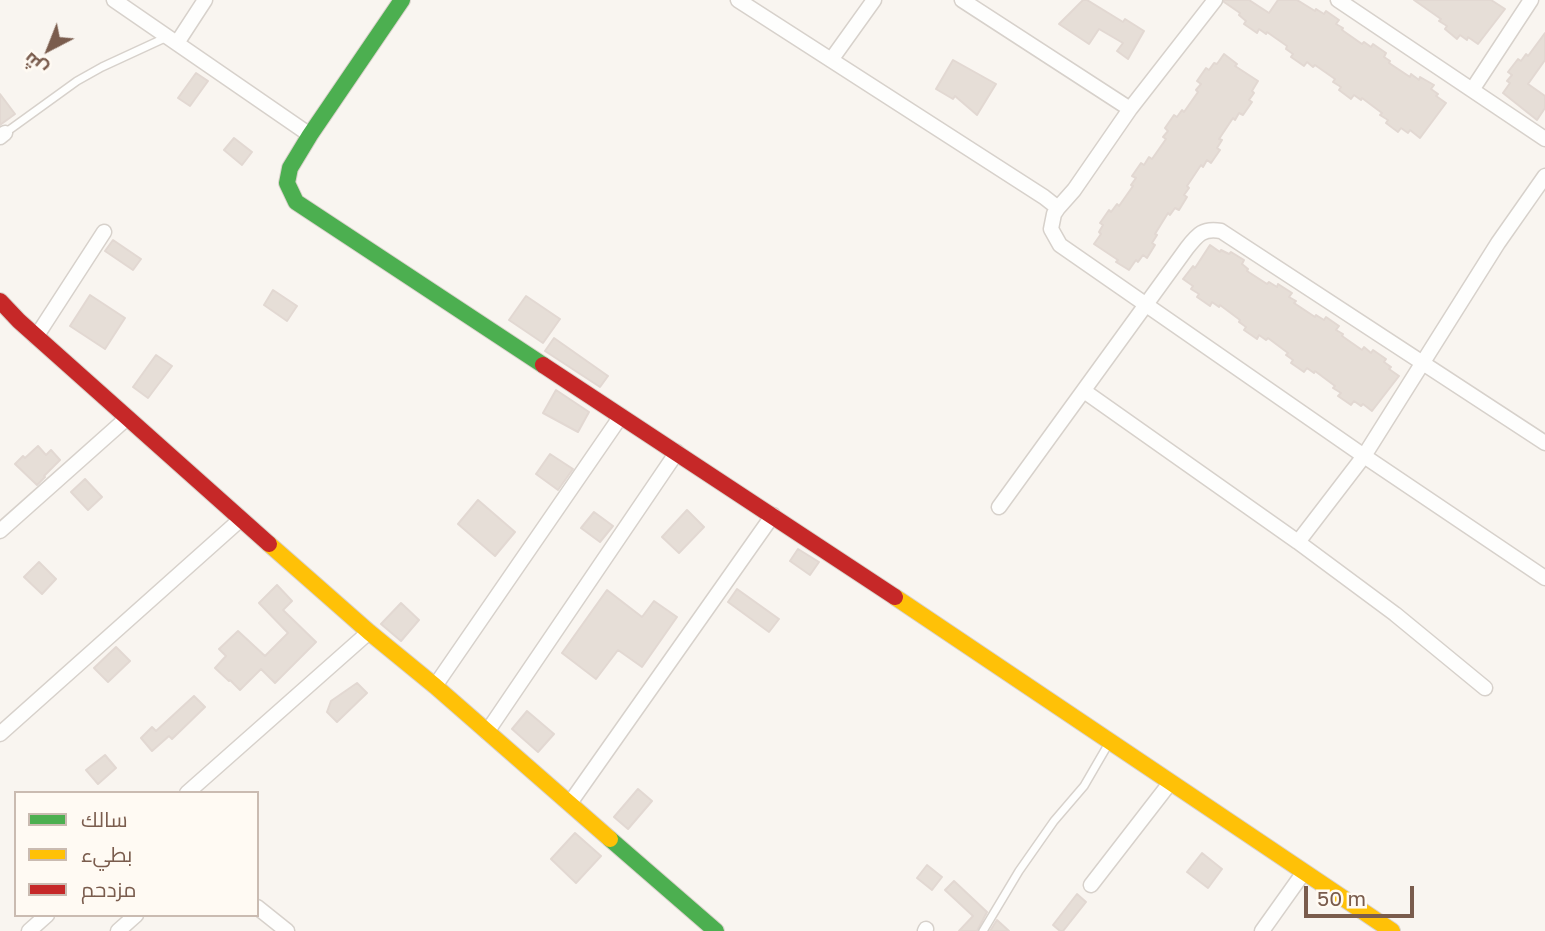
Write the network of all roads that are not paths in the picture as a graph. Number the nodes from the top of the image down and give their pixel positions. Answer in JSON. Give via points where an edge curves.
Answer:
{"nodes":[{"id":1,"x":114,"y":0,"type":"edge"},
{"id":2,"x":205,"y":0,"type":"edge"},
{"id":3,"x":402,"y":0,"type":"edge"},
{"id":4,"x":738,"y":0,"type":"edge"},
{"id":5,"x":874,"y":0,"type":"edge"},
{"id":6,"x":962,"y":0,"type":"edge"},
{"id":7,"x":1215,"y":0,"type":"edge"},
{"id":8,"x":1338,"y":0,"type":"edge"},
{"id":9,"x":1531,"y":0,"type":"edge"},
{"id":10,"x":172,"y":40,"type":"junction"},
{"id":11,"x":831,"y":60,"type":"junction"},
{"id":12,"x":1472,"y":90,"type":"junction"},
{"id":13,"x":1130,"y":109,"type":"junction"},
{"id":14,"x":3,"y":135,"type":"edge"},
{"id":15,"x":310,"y":135,"type":"junction"},
{"id":16,"x":1545,"y":139,"type":"edge"},
{"id":17,"x":1545,"y":176,"type":"edge"},
{"id":18,"x":1058,"y":208,"type":"junction"},
{"id":19,"x":104,"y":232,"type":"dead end"},
{"id":20,"x":0,"y":301,"type":"edge"},
{"id":21,"x":1146,"y":305,"type":"junction"},
{"id":22,"x":36,"y":337,"type":"junction"},
{"id":23,"x":1423,"y":363,"type":"junction"},
{"id":24,"x":1084,"y":391,"type":"junction"},
{"id":25,"x":621,"y":416,"type":"junction"},
{"id":26,"x":127,"y":418,"type":"junction"},
{"id":27,"x":1545,"y":443,"type":"edge"},
{"id":28,"x":677,"y":452,"type":"junction"},
{"id":29,"x":1364,"y":456,"type":"junction"},
{"id":30,"x":999,"y":507,"type":"dead end"},
{"id":31,"x":773,"y":515,"type":"junction"},
{"id":32,"x":241,"y":519,"type":"junction"},
{"id":33,"x":0,"y":531,"type":"edge"},
{"id":34,"x":1298,"y":542,"type":"junction"},
{"id":35,"x":1545,"y":578,"type":"edge"},
{"id":36,"x":369,"y":632,"type":"junction"},
{"id":37,"x":435,"y":686,"type":"junction"},
{"id":38,"x":1485,"y":688,"type":"dead end"},
{"id":39,"x":2,"y":730,"type":"edge"},
{"id":40,"x":486,"y":732,"type":"junction"},
{"id":41,"x":1110,"y":742,"type":"junction"},
{"id":42,"x":1170,"y":783,"type":"junction"},
{"id":43,"x":189,"y":791,"type":"edge"},
{"id":44,"x":570,"y":803,"type":"junction"},
{"id":45,"x":1304,"y":872,"type":"junction"},
{"id":46,"x":1091,"y":886,"type":"dead end"},
{"id":47,"x":259,"y":909,"type":"edge"},
{"id":48,"x":45,"y":917,"type":"edge"},
{"id":49,"x":134,"y":917,"type":"edge"},
{"id":50,"x":29,"y":931,"type":"edge"},
{"id":51,"x":118,"y":931,"type":"edge"},
{"id":52,"x":287,"y":931,"type":"edge"},
{"id":53,"x":716,"y":931,"type":"edge"},
{"id":54,"x":983,"y":931,"type":"edge"},
{"id":55,"x":1262,"y":931,"type":"edge"},
{"id":56,"x":1392,"y":931,"type":"edge"}],
"edges":[{"from":1,"to":10,"type":"street"},
{"from":2,"to":10,"type":"street"},
{"from":3,"to":15,"type":"street"},
{"from":4,"to":11,"type":"street"},
{"from":5,"to":11,"type":"street"},
{"from":6,"to":13,"type":"street"},
{"from":7,"to":13,"type":"street"},
{"from":8,"to":12,"type":"street"},
{"from":9,"to":12,"type":"street"},
{"from":10,"to":14,"type":"lane","via":[[77,81]]},
{"from":10,"to":15,"type":"street"},
{"from":11,"to":18,"type":"street"},
{"from":12,"to":16,"type":"street"},
{"from":13,"to":18,"type":"street"},
{"from":15,"to":25,"type":"street","via":[[287,183],[296,202]]},
{"from":17,"to":23,"type":"street","via":[[1497,243]]},
{"from":18,"to":21,"type":"street","via":[[1051,229],[1060,245]]},
{"from":19,"to":22,"type":"street"},
{"from":20,"to":22,"type":"street"},
{"from":21,"to":23,"type":"street","via":[[1196,237],[1210,229],[1221,231]]},
{"from":21,"to":24,"type":"street"},
{"from":21,"to":29,"type":"street"},
{"from":22,"to":26,"type":"street"},
{"from":23,"to":27,"type":"street"},
{"from":23,"to":29,"type":"street"},
{"from":24,"to":30,"type":"street"},
{"from":24,"to":34,"type":"street"},
{"from":25,"to":28,"type":"street"},
{"from":25,"to":37,"type":"street"},
{"from":26,"to":32,"type":"street"},
{"from":26,"to":33,"type":"street"},
{"from":28,"to":31,"type":"street"},
{"from":28,"to":40,"type":"street"},
{"from":29,"to":34,"type":"street"},
{"from":29,"to":35,"type":"street"},
{"from":31,"to":41,"type":"street"},
{"from":31,"to":44,"type":"street"},
{"from":32,"to":36,"type":"street"},
{"from":32,"to":39,"type":"street"},
{"from":34,"to":38,"type":"street"},
{"from":36,"to":37,"type":"street"},
{"from":36,"to":43,"type":"street"},
{"from":37,"to":40,"type":"street"},
{"from":40,"to":44,"type":"street"},
{"from":41,"to":42,"type":"street"},
{"from":41,"to":54,"type":"lane","via":[[1084,786],[1019,871]]},
{"from":42,"to":45,"type":"street"},
{"from":42,"to":46,"type":"street"},
{"from":44,"to":53,"type":"street"},
{"from":45,"to":55,"type":"street"},
{"from":45,"to":56,"type":"street"},
{"from":47,"to":52,"type":"street"},
{"from":48,"to":50,"type":"street"},
{"from":49,"to":51,"type":"street"}]}
